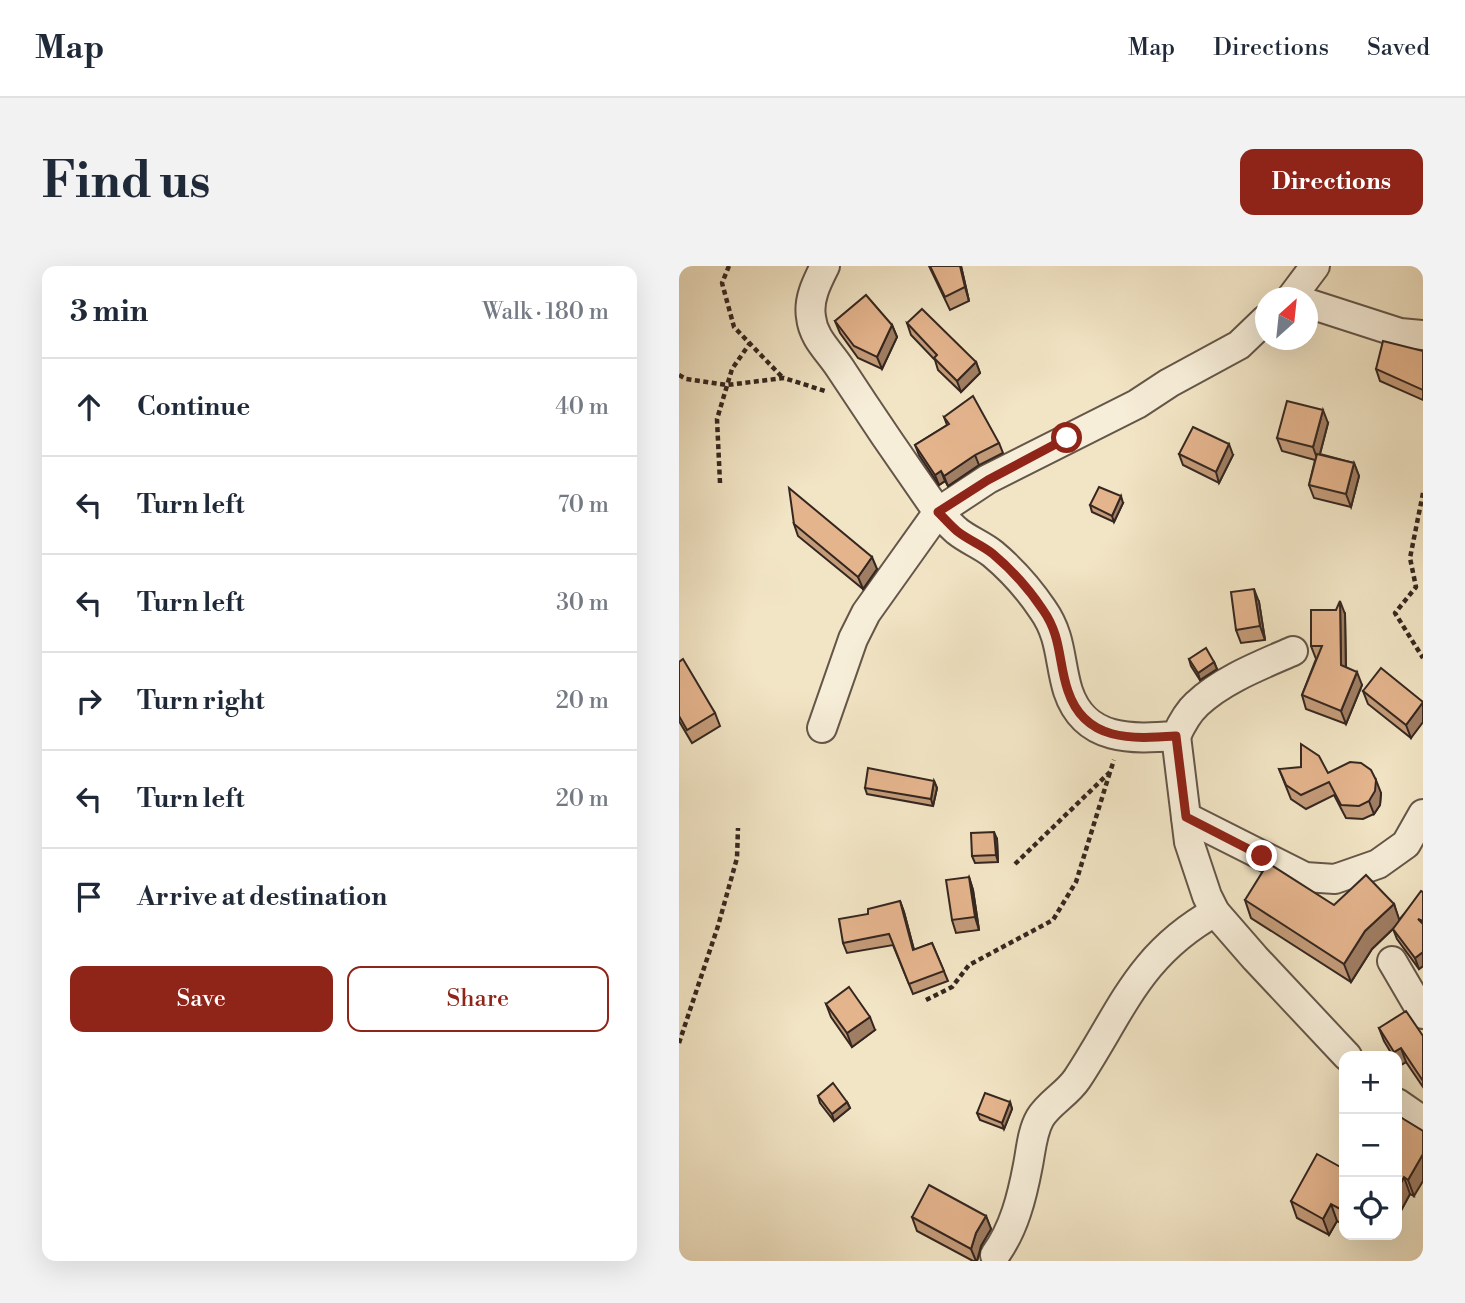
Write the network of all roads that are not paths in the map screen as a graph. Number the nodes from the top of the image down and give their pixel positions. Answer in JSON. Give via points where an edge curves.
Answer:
{"nodes":[{"id":1,"x":825,"y":266,"type":"edge"},
{"id":2,"x":1315,"y":266,"type":"edge"},
{"id":3,"x":1299,"y":287,"type":"edge"},
{"id":4,"x":1318,"y":307,"type":"edge"},
{"id":5,"x":1255,"y":330,"type":"edge"},
{"id":6,"x":1423,"y":335,"type":"edge"},
{"id":7,"x":938,"y":512,"type":"junction"},
{"id":8,"x":1293,"y":651,"type":"dead end"},
{"id":9,"x":822,"y":728,"type":"dead end"},
{"id":10,"x":1176,"y":736,"type":"junction"},
{"id":11,"x":1423,"y":814,"type":"edge"},
{"id":12,"x":1186,"y":817,"type":"junction"},
{"id":13,"x":1215,"y":912,"type":"junction"},
{"id":14,"x":1392,"y":961,"type":"dead end"},
{"id":15,"x":1423,"y":1014,"type":"edge"},
{"id":16,"x":1342,"y":1051,"type":"edge"},
{"id":17,"x":1402,"y":1106,"type":"edge"},
{"id":18,"x":1423,"y":1121,"type":"edge"},
{"id":19,"x":995,"y":1255,"type":"dead end"}],
"edges":[{"from":1,"to":7,"type":"street","via":[[815,286],[811,318],[817,337]]},
{"from":2,"to":3,"type":"street"},
{"from":4,"to":6,"type":"street","via":[[1400,333]]},
{"from":5,"to":7,"type":"street","via":[[1239,345],[1137,404],[988,480]]},
{"from":7,"to":9,"type":"street","via":[[866,613]]},
{"from":7,"to":10,"type":"street","via":[[1020,580],[1045,612],[1060,645],[1068,690],[1079,714],[1107,733],[1137,738]]},
{"from":8,"to":10,"type":"street","via":[[1196,704]]},
{"from":10,"to":12,"type":"street"},
{"from":11,"to":12,"type":"street","via":[[1406,844],[1378,864],[1335,879],[1305,877]]},
{"from":12,"to":13,"type":"street","via":[[1189,842]]},
{"from":13,"to":16,"type":"street"},
{"from":13,"to":19,"type":"street","via":[[1173,940],[1140,975],[1075,1082],[1040,1119],[1016,1214]]},
{"from":14,"to":15,"type":"street"},
{"from":17,"to":18,"type":"street"}]}
